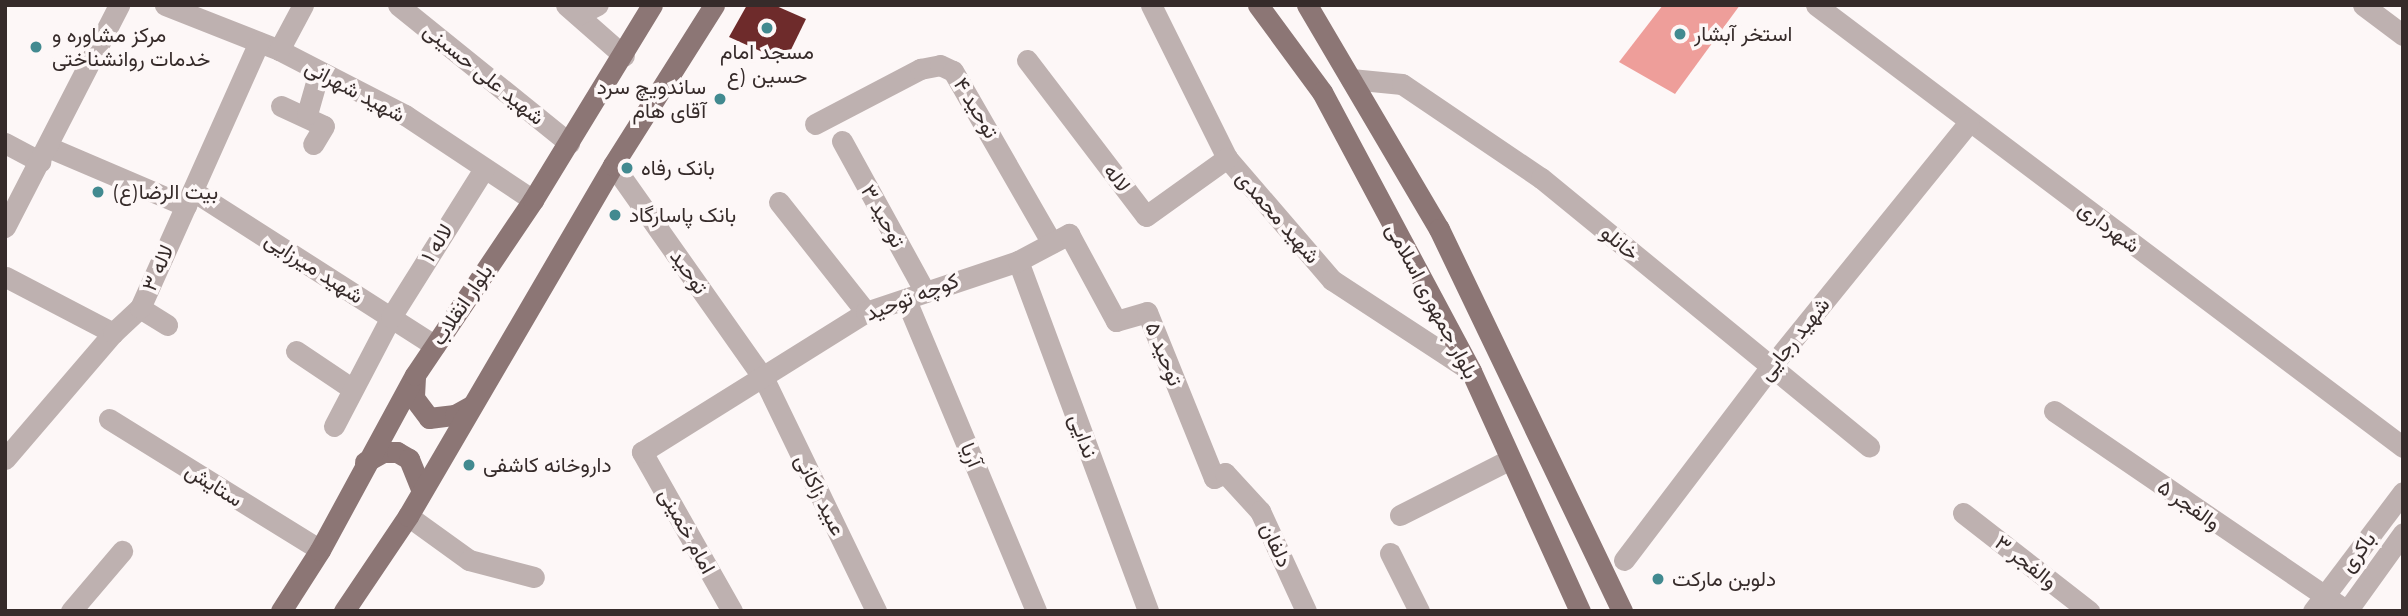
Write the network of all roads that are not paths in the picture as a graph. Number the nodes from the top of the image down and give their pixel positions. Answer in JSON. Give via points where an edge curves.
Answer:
{"nodes":[{"id":1,"x":119,"y":5,"type":"edge"},
{"id":2,"x":165,"y":5,"type":"edge"},
{"id":3,"x":303,"y":5,"type":"edge"},
{"id":4,"x":398,"y":5,"type":"edge"},
{"id":5,"x":598,"y":5,"type":"edge"},
{"id":6,"x":713,"y":5,"type":"edge"},
{"id":7,"x":1151,"y":5,"type":"edge"},
{"id":8,"x":1258,"y":5,"type":"edge"},
{"id":9,"x":1816,"y":5,"type":"edge"},
{"id":10,"x":2363,"y":5,"type":"edge"},
{"id":11,"x":644,"y":8,"type":"edge"},
{"id":12,"x":1314,"y":8,"type":"edge"},
{"id":13,"x":572,"y":10,"type":"edge"},
{"id":14,"x":2403,"y":35,"type":"edge"},
{"id":15,"x":270,"y":46,"type":"junction"},
{"id":16,"x":624,"y":56,"type":"junction"},
{"id":17,"x":1027,"y":60,"type":"dead end"},
{"id":18,"x":319,"y":72,"type":"junction"},
{"id":19,"x":1351,"y":79,"type":"junction"},
{"id":20,"x":281,"y":106,"type":"dead end"},
{"id":21,"x":307,"y":114,"type":"junction"},
{"id":22,"x":1969,"y":122,"type":"junction"},
{"id":23,"x":815,"y":124,"type":"dead end"},
{"id":24,"x":842,"y":141,"type":"dead end"},
{"id":25,"x":5,"y":143,"type":"edge"},
{"id":26,"x":569,"y":143,"type":"junction"},
{"id":27,"x":313,"y":144,"type":"dead end"},
{"id":28,"x":44,"y":155,"type":"junction"},
{"id":29,"x":1227,"y":158,"type":"junction"},
{"id":30,"x":613,"y":165,"type":"junction"},
{"id":31,"x":484,"y":169,"type":"junction"},
{"id":32,"x":189,"y":198,"type":"junction"},
{"id":33,"x":533,"y":200,"type":"junction"},
{"id":34,"x":779,"y":202,"type":"dead end"},
{"id":35,"x":5,"y":227,"type":"edge"},
{"id":36,"x":1061,"y":238,"type":"junction"},
{"id":37,"x":1018,"y":261,"type":"junction"},
{"id":38,"x":6,"y":277,"type":"edge"},
{"id":39,"x":915,"y":295,"type":"junction"},
{"id":40,"x":140,"y":308,"type":"junction"},
{"id":41,"x":866,"y":312,"type":"junction"},
{"id":42,"x":391,"y":317,"type":"junction"},
{"id":43,"x":167,"y":326,"type":"dead end"},
{"id":44,"x":113,"y":333,"type":"junction"},
{"id":45,"x":435,"y":346,"type":"junction"},
{"id":46,"x":296,"y":351,"type":"dead end"},
{"id":47,"x":1770,"y":368,"type":"junction"},
{"id":48,"x":1471,"y":371,"type":"junction"},
{"id":49,"x":415,"y":375,"type":"junction"},
{"id":50,"x":764,"y":379,"type":"junction"},
{"id":51,"x":351,"y":388,"type":"junction"},
{"id":52,"x":471,"y":406,"type":"junction"},
{"id":53,"x":2054,"y":411,"type":"dead end"},
{"id":54,"x":109,"y":419,"type":"dead end"},
{"id":55,"x":334,"y":426,"type":"dead end"},
{"id":56,"x":1870,"y":446,"type":"dead end"},
{"id":57,"x":2403,"y":447,"type":"edge"},
{"id":58,"x":642,"y":452,"type":"joint"},
{"id":59,"x":5,"y":459,"type":"edge"},
{"id":60,"x":1509,"y":460,"type":"junction"},
{"id":61,"x":365,"y":462,"type":"junction"},
{"id":62,"x":1550,"y":466,"type":"junction"},
{"id":63,"x":1520,"y":483,"type":"junction"},
{"id":64,"x":1237,"y":484,"type":"joint"},
{"id":65,"x":421,"y":488,"type":"junction"},
{"id":66,"x":2403,"y":492,"type":"edge"},
{"id":67,"x":1963,"y":513,"type":"dead end"},
{"id":68,"x":408,"y":516,"type":"junction"},
{"id":69,"x":1400,"y":516,"type":"dead end"},
{"id":70,"x":2403,"y":533,"type":"edge"},
{"id":71,"x":320,"y":550,"type":"junction"},
{"id":72,"x":122,"y":551,"type":"dead end"},
{"id":73,"x":1390,"y":553,"type":"dead end"},
{"id":74,"x":1624,"y":560,"type":"dead end"},
{"id":75,"x":534,"y":577,"type":"dead end"},
{"id":76,"x":2318,"y":605,"type":"edge"},
{"id":77,"x":71,"y":611,"type":"edge"},
{"id":78,"x":281,"y":611,"type":"edge"},
{"id":79,"x":344,"y":611,"type":"edge"},
{"id":80,"x":732,"y":611,"type":"edge"},
{"id":81,"x":876,"y":611,"type":"edge"},
{"id":82,"x":1036,"y":611,"type":"edge"},
{"id":83,"x":1148,"y":611,"type":"edge"},
{"id":84,"x":1306,"y":611,"type":"edge"},
{"id":85,"x":1419,"y":611,"type":"edge"},
{"id":86,"x":1580,"y":611,"type":"edge"},
{"id":87,"x":1622,"y":611,"type":"edge"},
{"id":88,"x":2089,"y":611,"type":"edge"},
{"id":89,"x":2347,"y":611,"type":"edge"}],
"edges":[{"from":1,"to":28,"type":"street"},
{"from":2,"to":15,"type":"street","name":"شهید شهرانی"},
{"from":3,"to":15,"type":"street","name":"لاله ۳"},
{"from":4,"to":26,"type":"street","name":"شهید علی حسینی"},
{"from":5,"to":13,"type":"street"},
{"from":6,"to":30,"type":"main road"},
{"from":7,"to":29,"type":"street","name":"شهید محمدی"},
{"from":8,"to":48,"type":"main road","name":"بلوار جمهوری اسلامی","via":[[1322,92]]},
{"from":9,"to":22,"type":"street","name":"شهرداری"},
{"from":10,"to":14,"type":"street"},
{"from":11,"to":16,"type":"main road","name":"بلوار انقلاب"},
{"from":12,"to":19,"type":"main road","name":"بلوار جمهوری اسلامی"},
{"from":13,"to":16,"type":"street"},
{"from":15,"to":18,"type":"street","name":"شهید شهرانی"},
{"from":15,"to":32,"type":"street","name":"لاله ۳"},
{"from":16,"to":26,"type":"main road","name":"بلوار انقلاب"},
{"from":17,"to":29,"type":"street","name":"لاله","via":[[1146,216]]},
{"from":18,"to":21,"type":"street"},
{"from":18,"to":31,"type":"street","name":"شهید شهرانی","via":[[405,115]]},
{"from":19,"to":47,"type":"street","name":"خانلو","via":[[1402,84],[1541,178]]},
{"from":19,"to":62,"type":"main road","name":"بلوار جمهوری اسلامی","via":[[1438,229],[1498,346]]},
{"from":20,"to":21,"type":"street"},
{"from":21,"to":27,"type":"street","via":[[324,126]]},
{"from":22,"to":47,"type":"street","name":"شهید رجایی"},
{"from":22,"to":57,"type":"street","name":"شهرداری"},
{"from":23,"to":36,"type":"street","name":"توحید ۴","via":[[920,69],[940,65],[953,71]]},
{"from":24,"to":39,"type":"street","name":"توحید ۳"},
{"from":25,"to":28,"type":"street","name":"شهید میرزایی"},
{"from":26,"to":33,"type":"main road","name":"بلوار انقلاب"},
{"from":28,"to":32,"type":"street","name":"شهید میرزایی"},
{"from":28,"to":35,"type":"street"},
{"from":29,"to":48,"type":"street","name":"شهید محمدی","via":[[1332,280]]},
{"from":30,"to":50,"type":"street","name":"توحید"},
{"from":30,"to":52,"type":"main road"},
{"from":31,"to":33,"type":"street","name":"شهید شهرانی"},
{"from":31,"to":42,"type":"street","name":"لاله ۱"},
{"from":32,"to":40,"type":"street","name":"لاله ۳"},
{"from":32,"to":42,"type":"street","name":"شهید میرزایی"},
{"from":33,"to":45,"type":"main road","name":"بلوار انقلاب"},
{"from":34,"to":41,"type":"street"},
{"from":36,"to":37,"type":"street","name":"کوچه توحید"},
{"from":36,"to":64,"type":"street","name":"توحید ۵","via":[[1116,321],[1147,312],[1214,478],[1226,472]]},
{"from":37,"to":39,"type":"street","name":"کوچه توحید"},
{"from":37,"to":83,"type":"street","name":"ندایی"},
{"from":38,"to":44,"type":"street"},
{"from":39,"to":41,"type":"street","name":"کوچه توحید"},
{"from":39,"to":82,"type":"street","name":"آریا"},
{"from":40,"to":43,"type":"street"},
{"from":40,"to":44,"type":"street","name":"لاله ۳"},
{"from":41,"to":50,"type":"street","name":"کوچه توحید"},
{"from":42,"to":45,"type":"street","name":"شهید میرزایی"},
{"from":42,"to":51,"type":"street","name":"لاله ۱"},
{"from":44,"to":59,"type":"street","name":"لاله ۳"},
{"from":45,"to":49,"type":"main road","name":"بلوار انقلاب"},
{"from":46,"to":51,"type":"street"},
{"from":47,"to":56,"type":"street","name":"خانلو"},
{"from":47,"to":74,"type":"street","name":"شهید رجایی"},
{"from":48,"to":60,"type":"main road","name":"بلوار جمهوری اسلامی"},
{"from":49,"to":52,"type":"main road","via":[[414,398],[429,418],[455,415]]},
{"from":49,"to":61,"type":"main road","name":"بلوار انقلاب"},
{"from":50,"to":58,"type":"street","name":"کوچه توحید"},
{"from":50,"to":81,"type":"street","name":"عبید زاکانی"},
{"from":51,"to":55,"type":"street","name":"لاله ۱"},
{"from":52,"to":65,"type":"main road"},
{"from":53,"to":76,"type":"street","name":"والفجر ۵"},
{"from":54,"to":71,"type":"street","name":"ستایش"},
{"from":58,"to":80,"type":"street","name":"امام خمینی"},
{"from":60,"to":63,"type":"main road","name":"بلوار جمهوری اسلامی"},
{"from":60,"to":69,"type":"street"},
{"from":61,"to":65,"type":"main road","via":[[383,452],[397,452],[409,459]]},
{"from":61,"to":71,"type":"main road","name":"بلوار انقلاب"},
{"from":62,"to":63,"type":"main road"},
{"from":62,"to":87,"type":"main road","name":"بلوار جمهوری اسلامی"},
{"from":63,"to":86,"type":"main road","name":"بلوار جمهوری اسلامی"},
{"from":64,"to":84,"type":"street","name":"دلفان","via":[[1260,511]]},
{"from":65,"to":68,"type":"main road"},
{"from":66,"to":76,"type":"street","name":"باکری"},
{"from":67,"to":88,"type":"street","name":"والفجر ۳"},
{"from":68,"to":75,"type":"street","via":[[469,560]]},
{"from":68,"to":79,"type":"main road"},
{"from":70,"to":89,"type":"street"},
{"from":71,"to":78,"type":"main road","name":"بلوار انقلاب"},
{"from":72,"to":77,"type":"street"},
{"from":73,"to":85,"type":"street"},
{"from":76,"to":89,"type":"street","name":"والفجر ۵"}]}
